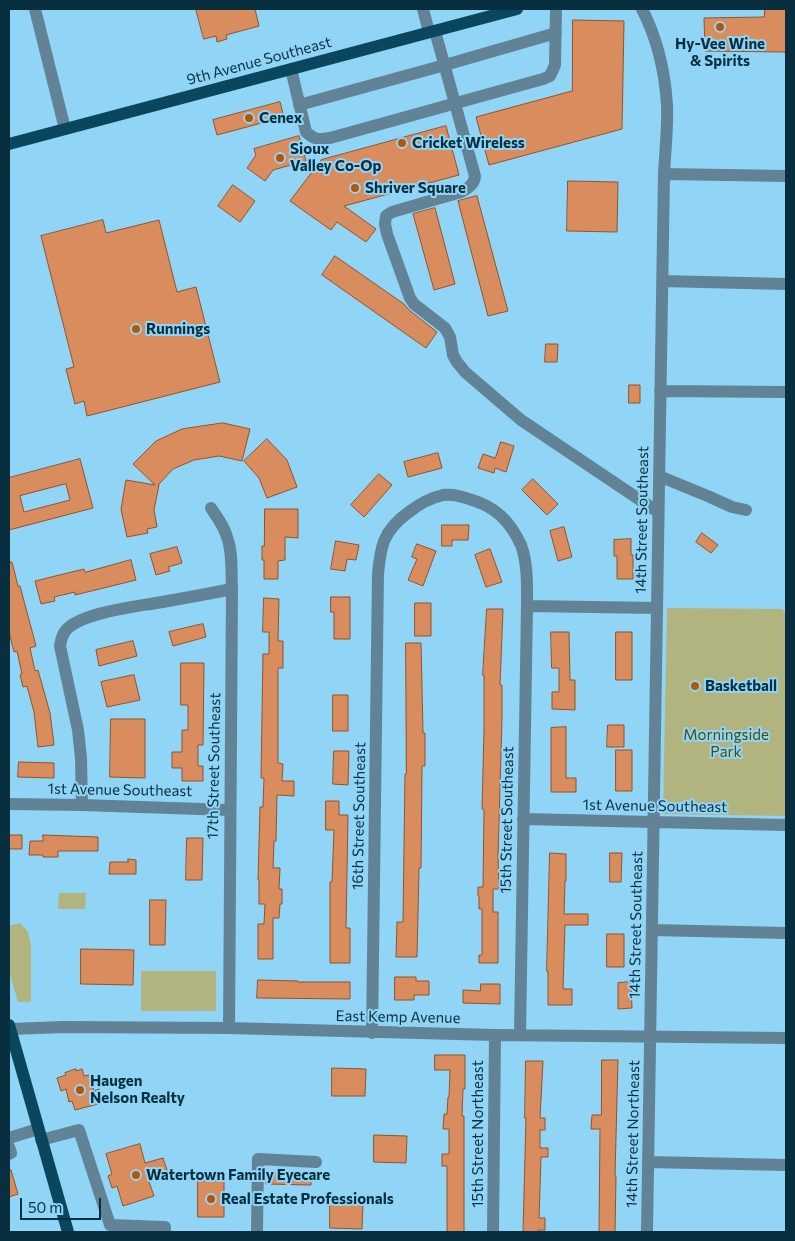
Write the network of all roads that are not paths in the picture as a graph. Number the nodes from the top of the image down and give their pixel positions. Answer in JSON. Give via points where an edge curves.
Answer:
{"nodes":[{"id":1,"x":35,"y":9,"type":"edge"},
{"id":2,"x":423,"y":9,"type":"edge"},
{"id":3,"x":512,"y":9,"type":"edge"},
{"id":4,"x":556,"y":9,"type":"edge"},
{"id":5,"x":642,"y":9,"type":"edge"},
{"id":6,"x":432,"y":32,"type":"junction"},
{"id":7,"x":556,"y":33,"type":"junction"},
{"id":8,"x":445,"y":65,"type":"junction"},
{"id":9,"x":291,"y":69,"type":"junction"},
{"id":10,"x":455,"y":103,"type":"junction"},
{"id":11,"x":299,"y":105,"type":"junction"},
{"id":12,"x":65,"y":129,"type":"junction"},
{"id":13,"x":9,"y":144,"type":"edge"},
{"id":14,"x":664,"y":174,"type":"junction"},
{"id":15,"x":786,"y":176,"type":"edge"},
{"id":16,"x":662,"y":281,"type":"junction"},
{"id":17,"x":786,"y":284,"type":"edge"},
{"id":18,"x":660,"y":391,"type":"junction"},
{"id":19,"x":786,"y":392,"type":"edge"},
{"id":20,"x":659,"y":476,"type":"junction"},
{"id":21,"x":462,"y":497,"type":"joint"},
{"id":22,"x":211,"y":508,"type":"dead end"},
{"id":23,"x":746,"y":510,"type":"dead end"},
{"id":24,"x":658,"y":512,"type":"junction"},
{"id":25,"x":232,"y":589,"type":"junction"},
{"id":26,"x":527,"y":606,"type":"junction"},
{"id":27,"x":657,"y":608,"type":"junction"},
{"id":28,"x":9,"y":804,"type":"edge"},
{"id":29,"x":82,"y":805,"type":"junction"},
{"id":30,"x":230,"y":810,"type":"junction"},
{"id":31,"x":523,"y":819,"type":"junction"},
{"id":32,"x":654,"y":822,"type":"junction"},
{"id":33,"x":786,"y":825,"type":"edge"},
{"id":34,"x":652,"y":930,"type":"junction"},
{"id":35,"x":786,"y":932,"type":"edge"},
{"id":36,"x":9,"y":1027,"type":"edge"},
{"id":37,"x":228,"y":1028,"type":"junction"},
{"id":38,"x":372,"y":1033,"type":"junction"},
{"id":39,"x":495,"y":1035,"type":"junction"},
{"id":40,"x":520,"y":1035,"type":"junction"},
{"id":41,"x":651,"y":1036,"type":"junction"},
{"id":42,"x":786,"y":1038,"type":"edge"},
{"id":43,"x":40,"y":1134,"type":"junction"},
{"id":44,"x":9,"y":1138,"type":"edge"},
{"id":45,"x":9,"y":1147,"type":"edge"},
{"id":46,"x":9,"y":1154,"type":"edge"},
{"id":47,"x":316,"y":1162,"type":"dead end"},
{"id":48,"x":648,"y":1162,"type":"junction"},
{"id":49,"x":786,"y":1165,"type":"edge"},
{"id":50,"x":68,"y":1232,"type":"edge"},
{"id":51,"x":165,"y":1232,"type":"edge"},
{"id":52,"x":257,"y":1232,"type":"edge"},
{"id":53,"x":493,"y":1232,"type":"edge"},
{"id":54,"x":647,"y":1232,"type":"edge"}],
"edges":[{"from":1,"to":12,"type":"street"},
{"from":2,"to":6,"type":"street"},
{"from":3,"to":6,"type":"main road","name":"9th Avenue Southeast"},
{"from":4,"to":7,"type":"street"},
{"from":5,"to":14,"type":"street","name":"14th Street Southeast","via":[[654,38],[665,84]]},
{"from":6,"to":8,"type":"street"},
{"from":6,"to":9,"type":"main road","name":"9th Avenue Southeast"},
{"from":7,"to":8,"type":"street"},
{"from":7,"to":10,"type":"street","via":[[555,65],[550,76]]},
{"from":8,"to":10,"type":"street"},
{"from":8,"to":11,"type":"street"},
{"from":9,"to":11,"type":"street"},
{"from":9,"to":12,"type":"main road","name":"9th Avenue Southeast"},
{"from":10,"to":11,"type":"street","via":[[320,140],[306,132]]},
{"from":10,"to":24,"type":"street","via":[[474,182],[461,192],[386,216],[387,234],[410,298],[445,328],[453,355],[465,372],[520,420]]},
{"from":12,"to":13,"type":"main road","name":"9th Avenue Southeast"},
{"from":14,"to":15,"type":"street"},
{"from":14,"to":16,"type":"street","name":"14th Street Southeast"},
{"from":16,"to":17,"type":"street"},
{"from":16,"to":18,"type":"street","name":"14th Street Southeast"},
{"from":18,"to":19,"type":"street"},
{"from":18,"to":20,"type":"street","name":"14th Street Southeast"},
{"from":20,"to":23,"type":"street"},
{"from":20,"to":24,"type":"street","name":"14th Street Southeast"},
{"from":21,"to":26,"type":"street","name":"15th Street Southeast","via":[[495,510],[515,534],[524,561]]},
{"from":21,"to":38,"type":"street","name":"16th Street Southeast","via":[[444,495],[428,500],[403,516],[385,540],[380,555]]},
{"from":22,"to":25,"type":"street","name":"17th Street Southeast","via":[[220,521],[230,548]]},
{"from":24,"to":27,"type":"street","name":"14th Street Southeast"},
{"from":25,"to":29,"type":"street","via":[[117,610],[90,617],[66,629],[60,646],[78,730]]},
{"from":25,"to":30,"type":"street","name":"17th Street Southeast"},
{"from":26,"to":27,"type":"street"},
{"from":26,"to":31,"type":"street","name":"15th Street Southeast"},
{"from":27,"to":32,"type":"street","name":"14th Street Southeast"},
{"from":28,"to":29,"type":"street","name":"1st Avenue Southeast"},
{"from":29,"to":30,"type":"street","name":"1st Avenue Southeast"},
{"from":30,"to":37,"type":"street","name":"17th Street Southeast"},
{"from":31,"to":32,"type":"street","name":"1st Avenue Southeast"},
{"from":31,"to":40,"type":"street","name":"15th Street Southeast"},
{"from":32,"to":33,"type":"street","name":"1st Avenue Southeast"},
{"from":32,"to":34,"type":"street","name":"14th Street Southeast"},
{"from":34,"to":35,"type":"street"},
{"from":34,"to":41,"type":"street","name":"14th Street Southeast"},
{"from":36,"to":37,"type":"street","name":"East Kemp Avenue"},
{"from":36,"to":43,"type":"main road"},
{"from":37,"to":38,"type":"street","name":"East Kemp Avenue"},
{"from":38,"to":39,"type":"street","name":"East Kemp Avenue"},
{"from":39,"to":40,"type":"street","name":"East Kemp Avenue"},
{"from":39,"to":53,"type":"street","name":"15th Street Northeast"},
{"from":40,"to":41,"type":"street","name":"East Kemp Avenue"},
{"from":41,"to":42,"type":"street","name":"East Kemp Avenue"},
{"from":41,"to":48,"type":"street","name":"14th Street Northeast"},
{"from":43,"to":44,"type":"street"},
{"from":43,"to":50,"type":"main road"},
{"from":43,"to":51,"type":"street","via":[[79,1130],[110,1225],[165,1227]]},
{"from":45,"to":46,"type":"street"},
{"from":47,"to":52,"type":"street","via":[[258,1159]]},
{"from":48,"to":49,"type":"street"},
{"from":48,"to":54,"type":"street","name":"14th Street Northeast"}]}
